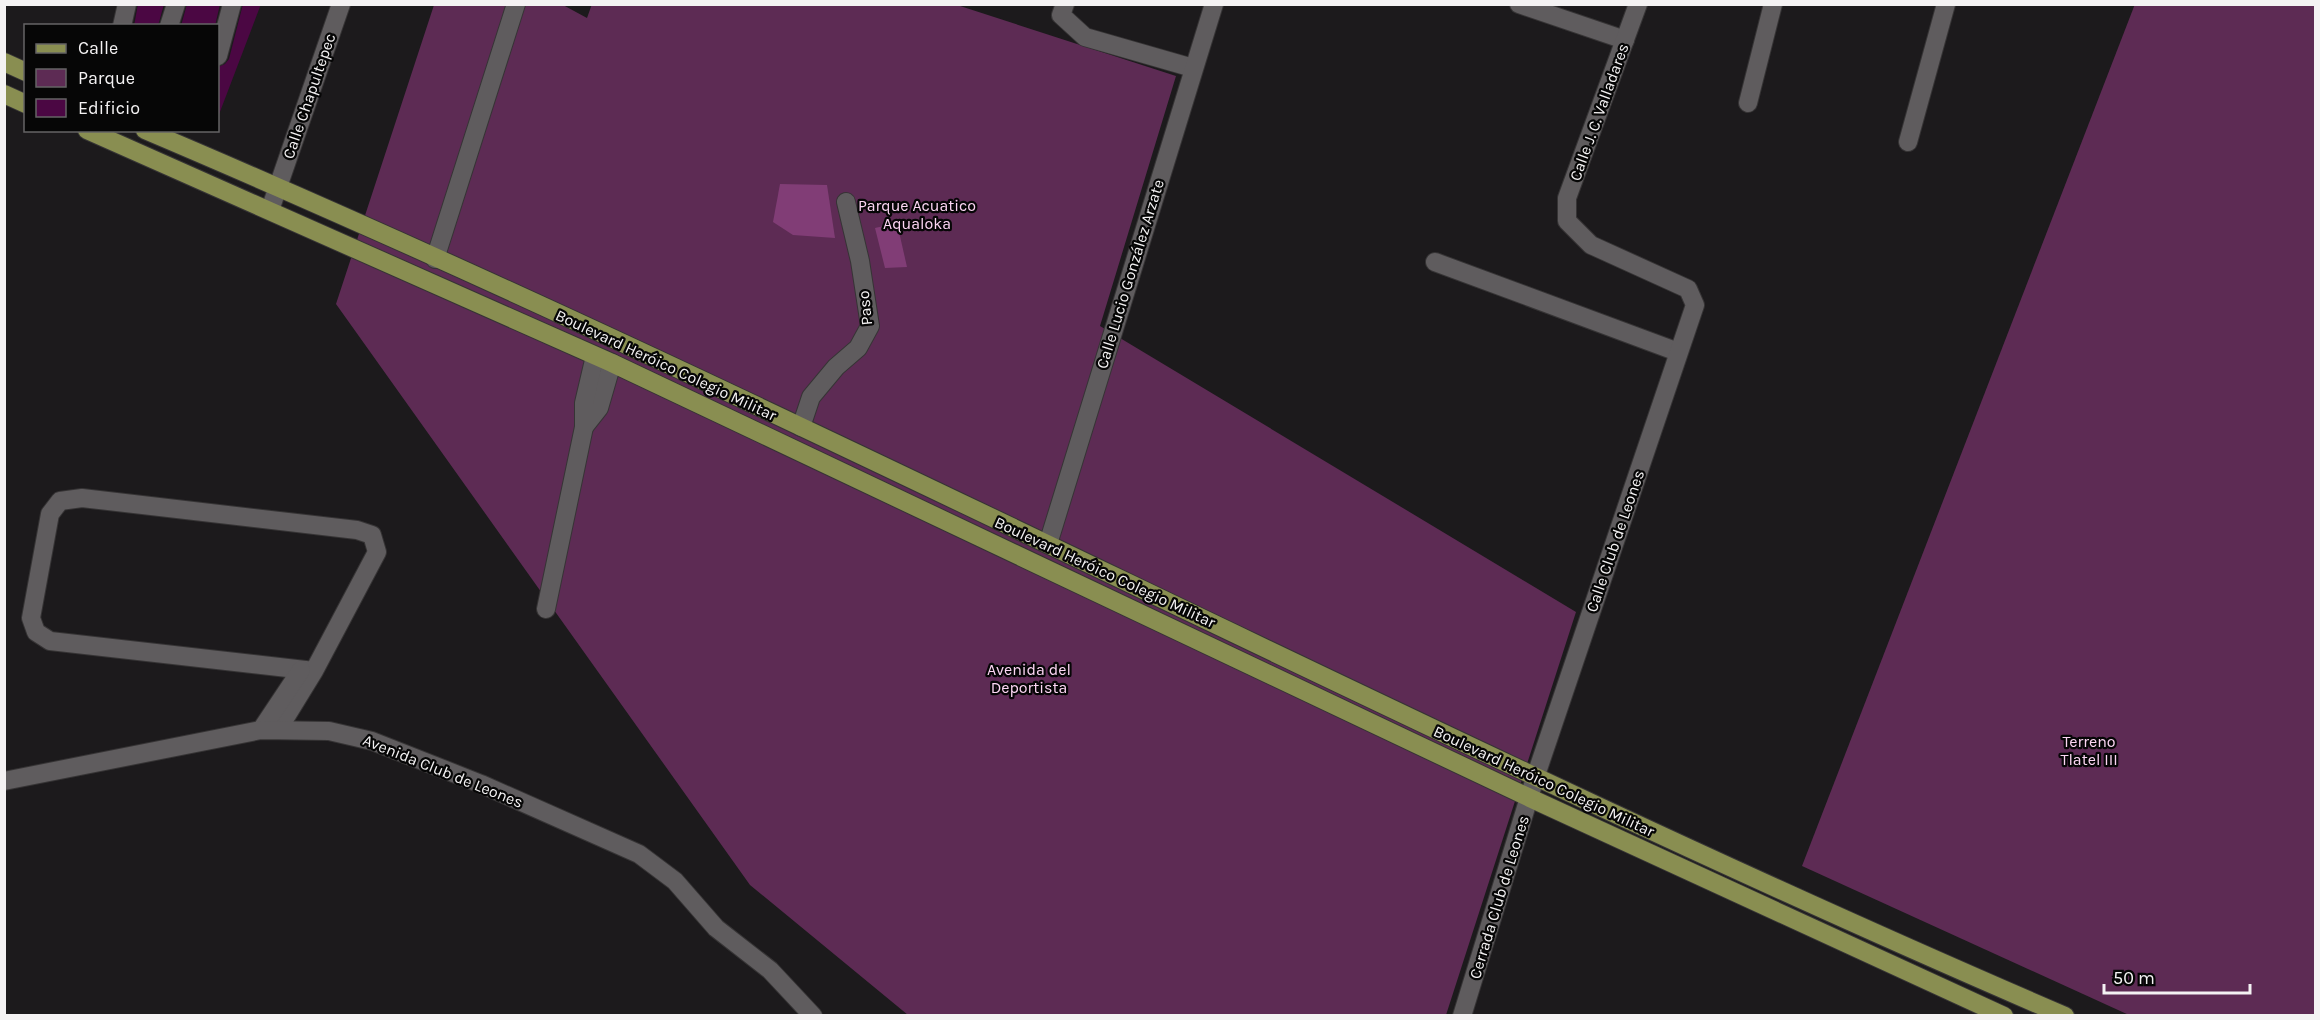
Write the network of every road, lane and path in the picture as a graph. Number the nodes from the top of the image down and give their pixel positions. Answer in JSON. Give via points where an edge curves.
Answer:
{"nodes":[{"id":1,"x":127,"y":4,"type":"edge"},
{"id":2,"x":176,"y":4,"type":"edge"},
{"id":3,"x":232,"y":4,"type":"edge"},
{"id":4,"x":341,"y":4,"type":"edge"},
{"id":5,"x":516,"y":4,"type":"edge"},
{"id":6,"x":1214,"y":4,"type":"edge"},
{"id":7,"x":1519,"y":4,"type":"edge"},
{"id":8,"x":1638,"y":4,"type":"edge"},
{"id":9,"x":1773,"y":4,"type":"edge"},
{"id":10,"x":1946,"y":4,"type":"edge"},
{"id":11,"x":1063,"y":10,"type":"edge"},
{"id":12,"x":122,"y":24,"type":"edge"},
{"id":13,"x":170,"y":24,"type":"edge"},
{"id":14,"x":1625,"y":40,"type":"junction"},
{"id":15,"x":219,"y":52,"type":"edge"},
{"id":16,"x":4,"y":62,"type":"edge"},
{"id":17,"x":1193,"y":68,"type":"junction"},
{"id":18,"x":24,"y":71,"type":"edge"},
{"id":19,"x":4,"y":94,"type":"edge"},
{"id":20,"x":24,"y":103,"type":"edge"},
{"id":21,"x":1748,"y":103,"type":"dead end"},
{"id":22,"x":92,"y":132,"type":"edge"},
{"id":23,"x":150,"y":132,"type":"edge"},
{"id":24,"x":1908,"y":142,"type":"dead end"},
{"id":25,"x":278,"y":187,"type":"junction"},
{"id":26,"x":846,"y":202,"type":"dead end"},
{"id":27,"x":270,"y":210,"type":"junction"},
{"id":28,"x":435,"y":259,"type":"junction"},
{"id":29,"x":1435,"y":262,"type":"dead end"},
{"id":30,"x":1695,"y":305,"type":"joint"},
{"id":31,"x":1678,"y":352,"type":"junction"},
{"id":32,"x":595,"y":356,"type":"junction"},
{"id":33,"x":612,"y":363,"type":"junction"},
{"id":34,"x":584,"y":427,"type":"junction"},
{"id":35,"x":801,"y":427,"type":"junction"},
{"id":36,"x":1048,"y":544,"type":"junction"},
{"id":37,"x":546,"y":609,"type":"dead end"},
{"id":38,"x":308,"y":670,"type":"junction"},
{"id":39,"x":279,"y":728,"type":"junction"},
{"id":40,"x":261,"y":730,"type":"junction"},
{"id":41,"x":1535,"y":778,"type":"junction"},
{"id":42,"x":4,"y":781,"type":"edge"},
{"id":43,"x":1530,"y":798,"type":"junction"},
{"id":44,"x":813,"y":1016,"type":"edge"},
{"id":45,"x":1462,"y":1016,"type":"edge"},
{"id":46,"x":2004,"y":1016,"type":"edge"},
{"id":47,"x":2065,"y":1016,"type":"edge"}],
"edges":[{"from":1,"to":12,"type":"street"},
{"from":2,"to":13,"type":"street"},
{"from":3,"to":15,"type":"street"},
{"from":4,"to":25,"type":"street","name":"Calle Chapultepec"},
{"from":5,"to":28,"type":"street"},
{"from":6,"to":17,"type":"street","name":"Calle Lucio González Arzate"},
{"from":7,"to":14,"type":"street"},
{"from":8,"to":14,"type":"street","name":"Calle J. C. Valladares"},
{"from":9,"to":21,"type":"street"},
{"from":10,"to":24,"type":"street"},
{"from":11,"to":17,"type":"street","via":[[1085,37]]},
{"from":14,"to":30,"type":"street","name":"Calle J. C. Valladares","via":[[1567,198],[1567,221],[1591,246],[1688,290]]},
{"from":16,"to":18,"type":"main road"},
{"from":17,"to":36,"type":"street","name":"Calle Lucio González Arzate"},
{"from":19,"to":20,"type":"main road"},
{"from":22,"to":27,"type":"main road","name":"Boulevard Heróico Colegio Militar"},
{"from":23,"to":25,"type":"main road","name":"Boulevard Heróico Colegio Militar"},
{"from":25,"to":27,"type":"street","name":"Calle Chapultepec"},
{"from":25,"to":28,"type":"main road","name":"Boulevard Heróico Colegio Militar"},
{"from":26,"to":35,"type":"street","name":"Paso","via":[[870,326],[858,348],[811,397]]},
{"from":27,"to":32,"type":"main road","name":"Boulevard Heróico Colegio Militar"},
{"from":28,"to":35,"type":"main road","name":"Boulevard Heróico Colegio Militar"},
{"from":29,"to":31,"type":"street"},
{"from":30,"to":31,"type":"street","name":"Calle Club de Leones"},
{"from":31,"to":41,"type":"street","name":"Calle Club de Leones"},
{"from":32,"to":33,"type":"main road","name":"Boulevard Heróico Colegio Militar"},
{"from":32,"to":34,"type":"street","via":[[584,403]]},
{"from":33,"to":34,"type":"street","via":[[600,408]]},
{"from":33,"to":43,"type":"main road","name":"Boulevard Heróico Colegio Militar"},
{"from":34,"to":37,"type":"street"},
{"from":35,"to":36,"type":"main road","name":"Boulevard Heróico Colegio Militar"},
{"from":36,"to":41,"type":"main road","name":"Boulevard Heróico Colegio Militar"},
{"from":38,"to":38,"type":"street","via":[[377,552],[372,535],[357,530],[82,498],[60,501],[50,514],[31,618],[36,632],[50,641]]},
{"from":38,"to":39,"type":"street"},
{"from":38,"to":40,"type":"street"},
{"from":39,"to":40,"type":"street","name":"Avenida Club de Leones"},
{"from":39,"to":44,"type":"street","name":"Avenida Club de Leones","via":[[329,731],[372,741],[639,854],[675,881],[716,928],[770,970]]},
{"from":40,"to":42,"type":"street","name":"Avenida Club de Leones"},
{"from":41,"to":43,"type":"street","name":"Cerrada Club de Leones"},
{"from":41,"to":47,"type":"main road","name":"Boulevard Heróico Colegio Militar"},
{"from":43,"to":45,"type":"street","name":"Cerrada Club de Leones"},
{"from":43,"to":46,"type":"main road","name":"Boulevard Heróico Colegio Militar"}]}
